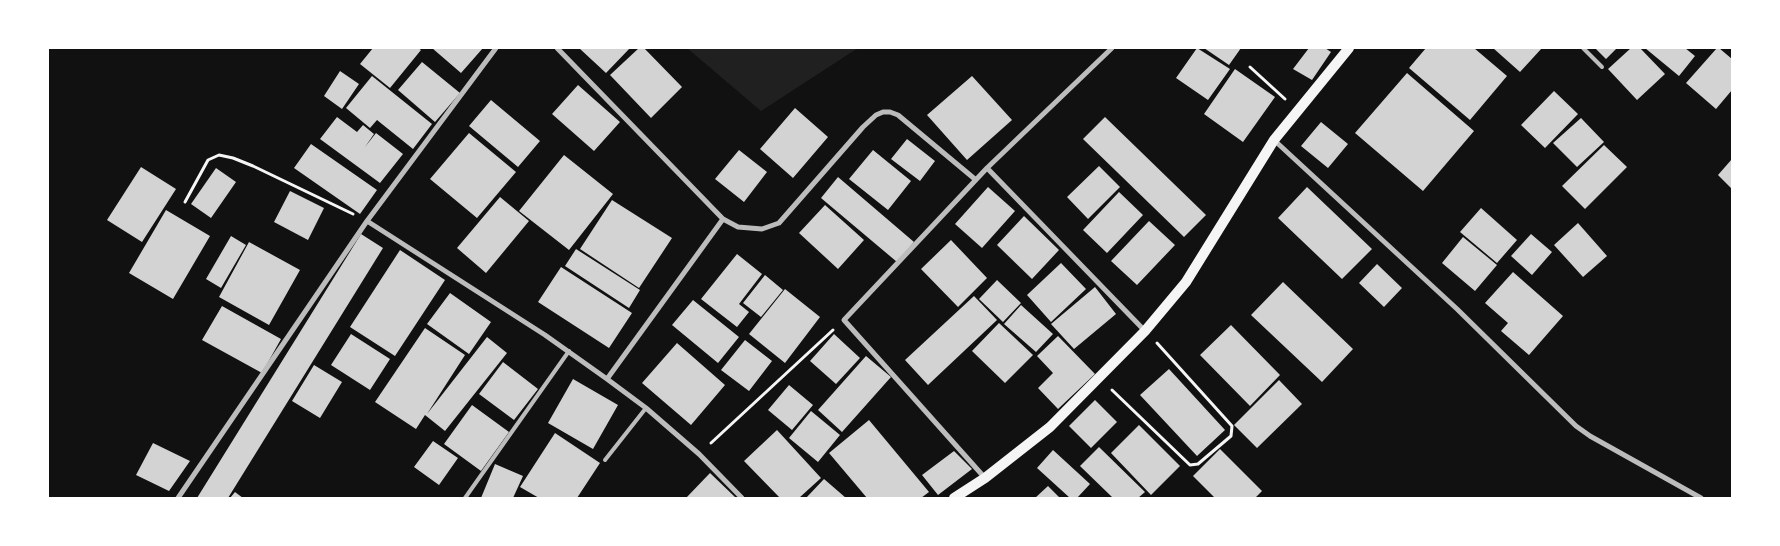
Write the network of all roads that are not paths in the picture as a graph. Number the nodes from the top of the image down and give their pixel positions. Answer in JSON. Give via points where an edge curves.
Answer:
{"nodes":[{"id":1,"x":496,"y":48,"type":"edge"},
{"id":2,"x":557,"y":48,"type":"edge"},
{"id":3,"x":1112,"y":48,"type":"edge"},
{"id":4,"x":1349,"y":48,"type":"edge"},
{"id":5,"x":1583,"y":48,"type":"edge"},
{"id":6,"x":1602,"y":67,"type":"dead end"},
{"id":7,"x":1274,"y":140,"type":"junction"},
{"id":8,"x":987,"y":168,"type":"junction"},
{"id":9,"x":976,"y":180,"type":"junction"},
{"id":10,"x":723,"y":219,"type":"junction"},
{"id":11,"x":366,"y":221,"type":"junction"},
{"id":12,"x":1145,"y":331,"type":"junction"},
{"id":13,"x":569,"y":351,"type":"junction"},
{"id":14,"x":606,"y":378,"type":"junction"},
{"id":15,"x":646,"y":408,"type":"junction"},
{"id":16,"x":605,"y":460,"type":"dead end"},
{"id":17,"x":985,"y":478,"type":"junction"},
{"id":18,"x":178,"y":498,"type":"edge"},
{"id":19,"x":465,"y":498,"type":"edge"},
{"id":20,"x":742,"y":498,"type":"edge"},
{"id":21,"x":954,"y":498,"type":"edge"},
{"id":22,"x":1701,"y":498,"type":"edge"}],
"edges":[{"from":1,"to":11,"type":"street"},
{"from":2,"to":10,"type":"street"},
{"from":3,"to":8,"type":"street"},
{"from":4,"to":7,"type":"main road"},
{"from":5,"to":6,"type":"lane"},
{"from":7,"to":12,"type":"main road","via":[[1186,282]]},
{"from":7,"to":22,"type":"street","via":[[1457,309],[1576,426]]},
{"from":8,"to":9,"type":"street"},
{"from":8,"to":12,"type":"street"},
{"from":9,"to":10,"type":"street","via":[[898,115],[883,112],[863,127],[779,223],[762,230],[738,227]]},
{"from":9,"to":17,"type":"street","via":[[844,320]]},
{"from":10,"to":14,"type":"street"},
{"from":11,"to":13,"type":"street"},
{"from":11,"to":18,"type":"street"},
{"from":12,"to":17,"type":"main road","via":[[1050,426]]},
{"from":13,"to":14,"type":"street"},
{"from":13,"to":19,"type":"lane"},
{"from":14,"to":15,"type":"street"},
{"from":15,"to":16,"type":"lane"},
{"from":15,"to":20,"type":"street","via":[[699,454]]},
{"from":17,"to":21,"type":"main road"}]}
